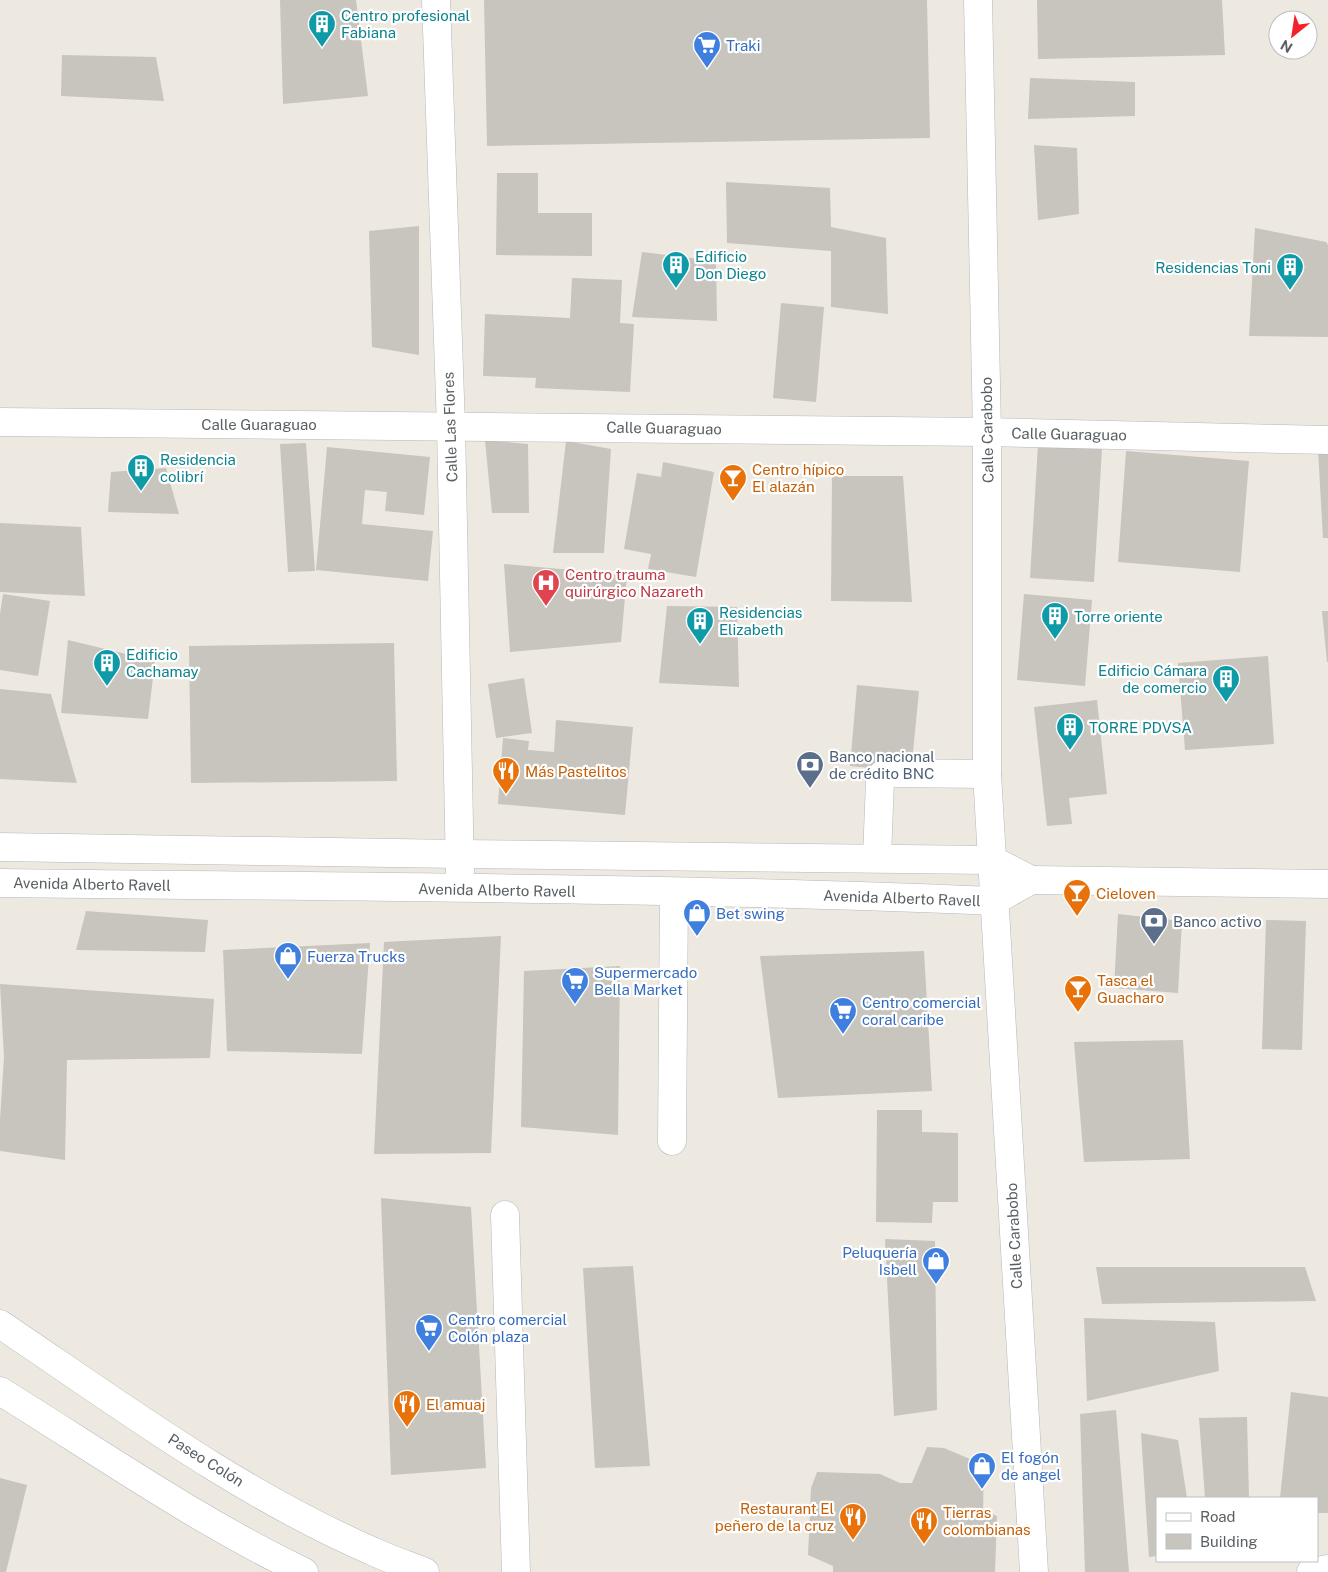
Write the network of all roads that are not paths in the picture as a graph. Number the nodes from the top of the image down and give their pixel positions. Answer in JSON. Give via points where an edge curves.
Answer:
{"nodes":[{"id":1,"x":436,"y":0,"type":"edge"},
{"id":2,"x":978,"y":0,"type":"edge"},
{"id":3,"x":0,"y":422,"type":"edge"},
{"id":4,"x":451,"y":426,"type":"junction"},
{"id":5,"x":987,"y":432,"type":"junction"},
{"id":6,"x":1328,"y":440,"type":"edge"},
{"id":7,"x":987,"y":774,"type":"junction"},
{"id":8,"x":0,"y":847,"type":"edge"},
{"id":9,"x":460,"y":854,"type":"junction"},
{"id":10,"x":876,"y":858,"type":"junction"},
{"id":11,"x":992,"y":860,"type":"junction"},
{"id":12,"x":1030,"y":880,"type":"junction"},
{"id":13,"x":0,"y":883,"type":"edge"},
{"id":14,"x":1328,"y":884,"type":"edge"},
{"id":15,"x":460,"y":889,"type":"junction"},
{"id":16,"x":674,"y":892,"type":"junction"},
{"id":17,"x":994,"y":901,"type":"junction"},
{"id":18,"x":672,"y":1141,"type":"dead end"},
{"id":19,"x":505,"y":1215,"type":"dead end"},
{"id":20,"x":0,"y":1324,"type":"edge"},
{"id":21,"x":0,"y":1391,"type":"edge"},
{"id":22,"x":1328,"y":1569,"type":"edge"},
{"id":23,"x":304,"y":1572,"type":"edge"},
{"id":24,"x":425,"y":1572,"type":"edge"},
{"id":25,"x":516,"y":1572,"type":"edge"},
{"id":26,"x":1034,"y":1572,"type":"edge"},
{"id":27,"x":1311,"y":1572,"type":"edge"}],
"edges":[{"from":1,"to":4,"type":"street","name":"Calle Las Flores"},
{"from":2,"to":5,"type":"street","name":"Calle Carabobo"},
{"from":3,"to":4,"type":"street","name":"Calle Guaraguao"},
{"from":4,"to":5,"type":"street","name":"Calle Guaraguao"},
{"from":4,"to":9,"type":"street","name":"Calle Las Flores"},
{"from":5,"to":6,"type":"street","name":"Calle Guaraguao"},
{"from":5,"to":7,"type":"street","name":"Calle Carabobo"},
{"from":7,"to":10,"type":"street","via":[[882,775]]},
{"from":7,"to":11,"type":"street","name":"Calle Carabobo"},
{"from":8,"to":9,"type":"street"},
{"from":9,"to":10,"type":"street"},
{"from":9,"to":15,"type":"street","name":"Calle Las Flores"},
{"from":10,"to":11,"type":"street"},
{"from":11,"to":12,"type":"street"},
{"from":11,"to":17,"type":"street","name":"Calle Carabobo"},
{"from":12,"to":14,"type":"street"},
{"from":12,"to":17,"type":"street"},
{"from":13,"to":15,"type":"street","name":"Avenida Alberto Ravell"},
{"from":15,"to":16,"type":"street","name":"Avenida Alberto Ravell"},
{"from":16,"to":17,"type":"street","name":"Avenida Alberto Ravell"},
{"from":16,"to":18,"type":"street"},
{"from":17,"to":26,"type":"street","name":"Calle Carabobo"},
{"from":19,"to":25,"type":"street"},
{"from":20,"to":24,"type":"street","name":"Paseo Colón","via":[[227,1475],[372,1552]]},
{"from":21,"to":23,"type":"street","via":[[190,1509]]},
{"from":22,"to":27,"type":"street"}]}
